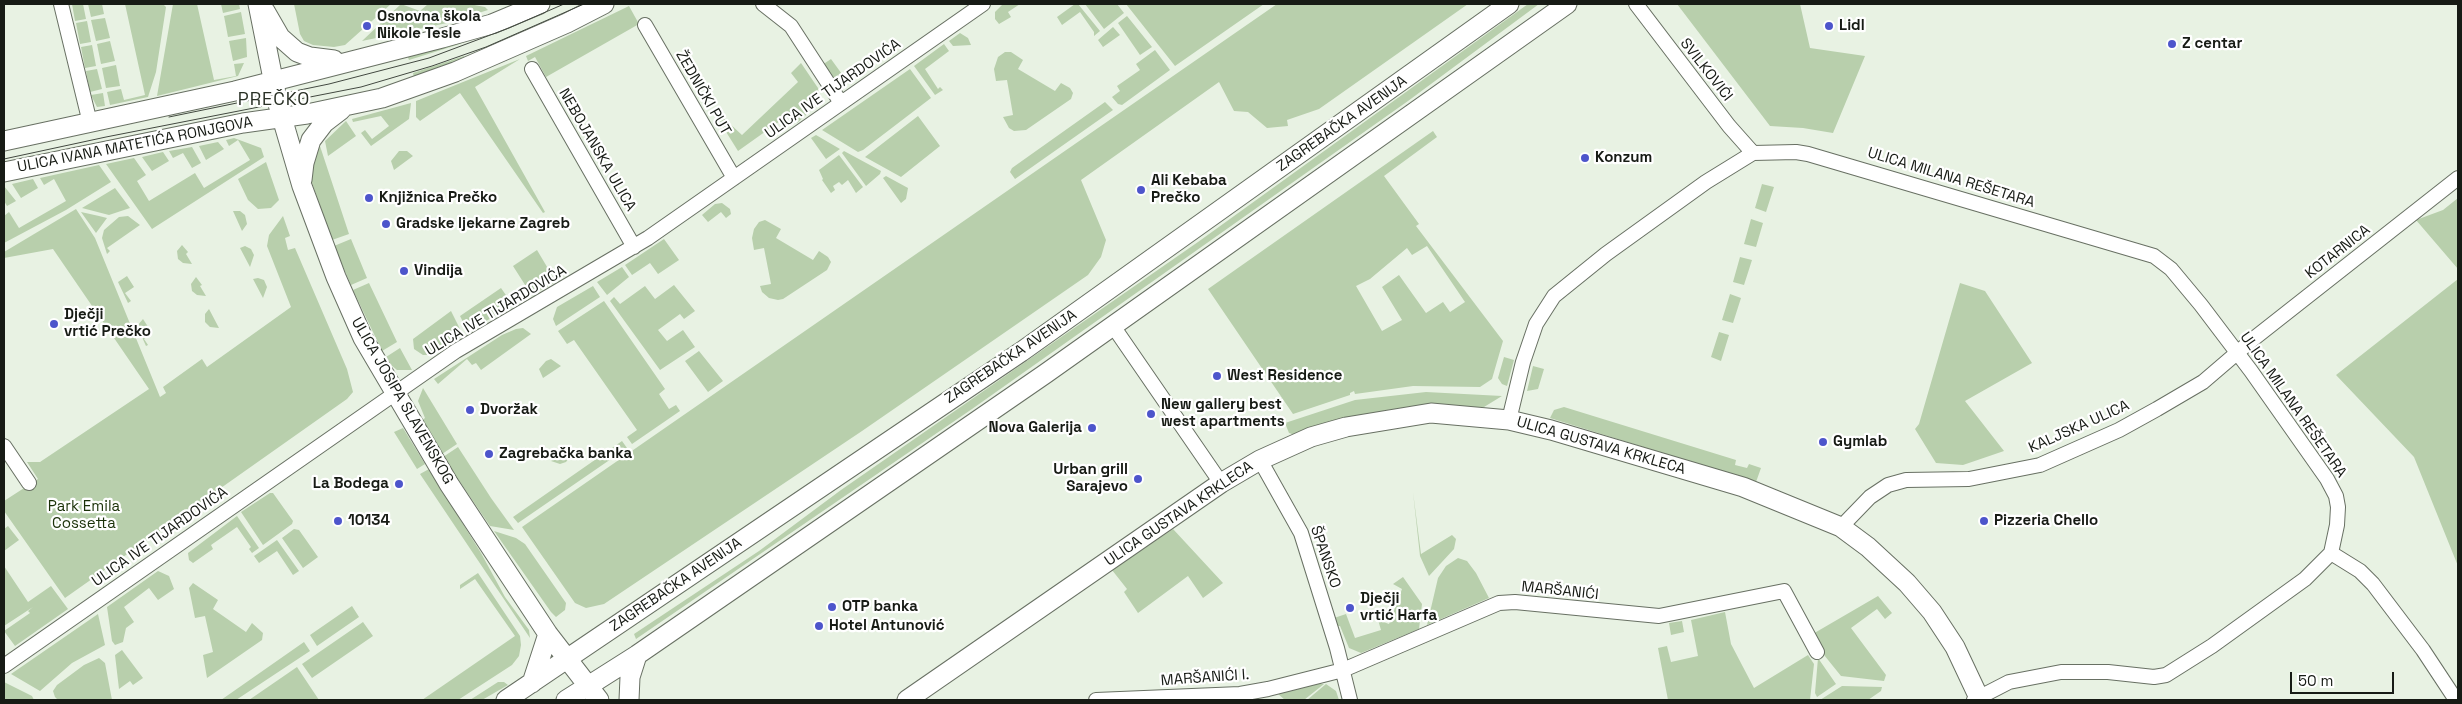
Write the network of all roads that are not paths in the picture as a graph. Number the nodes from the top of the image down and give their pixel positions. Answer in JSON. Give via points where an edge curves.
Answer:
{"nodes":[{"id":1,"x":61,"y":4,"type":"edge"},
{"id":2,"x":260,"y":4,"type":"edge"},
{"id":3,"x":540,"y":4,"type":"edge"},
{"id":4,"x":604,"y":4,"type":"edge"},
{"id":5,"x":763,"y":4,"type":"edge"},
{"id":6,"x":983,"y":4,"type":"edge"},
{"id":7,"x":1509,"y":4,"type":"edge"},
{"id":8,"x":1567,"y":4,"type":"edge"},
{"id":9,"x":1636,"y":4,"type":"edge"},
{"id":10,"x":645,"y":25,"type":"dead end"},
{"id":11,"x":350,"y":61,"type":"junction"},
{"id":12,"x":532,"y":68,"type":"dead end"},
{"id":13,"x":273,"y":80,"type":"junction"},
{"id":14,"x":841,"y":103,"type":"junction"},
{"id":15,"x":346,"y":106,"type":"junction"},
{"id":16,"x":282,"y":118,"type":"junction"},
{"id":17,"x":90,"y":124,"type":"junction"},
{"id":18,"x":4,"y":141,"type":"edge"},
{"id":19,"x":1753,"y":153,"type":"junction"},
{"id":20,"x":4,"y":172,"type":"edge"},
{"id":21,"x":734,"y":178,"type":"junction"},
{"id":22,"x":2458,"y":178,"type":"edge"},
{"id":23,"x":302,"y":186,"type":"junction"},
{"id":24,"x":634,"y":247,"type":"junction"},
{"id":25,"x":1113,"y":326,"type":"junction"},
{"id":26,"x":2238,"y":353,"type":"junction"},
{"id":27,"x":394,"y":393,"type":"junction"},
{"id":28,"x":1509,"y":420,"type":"junction"},
{"id":29,"x":4,"y":446,"type":"edge"},
{"id":30,"x":1260,"y":460,"type":"junction"},
{"id":31,"x":29,"y":483,"type":"dead end"},
{"id":32,"x":1221,"y":483,"type":"junction"},
{"id":33,"x":1841,"y":527,"type":"junction"},
{"id":34,"x":2331,"y":553,"type":"junction"},
{"id":35,"x":548,"y":634,"type":"junction"},
{"id":36,"x":1817,"y":652,"type":"dead end"},
{"id":37,"x":637,"y":655,"type":"junction"},
{"id":38,"x":567,"y":659,"type":"junction"},
{"id":39,"x":4,"y":666,"type":"edge"},
{"id":40,"x":1343,"y":670,"type":"junction"},
{"id":41,"x":532,"y":683,"type":"junction"},
{"id":42,"x":594,"y":693,"type":"edge"},
{"id":43,"x":1977,"y":699,"type":"edge"},
{"id":44,"x":506,"y":700,"type":"edge"},
{"id":45,"x":566,"y":700,"type":"edge"},
{"id":46,"x":629,"y":700,"type":"edge"},
{"id":47,"x":907,"y":700,"type":"edge"},
{"id":48,"x":1096,"y":700,"type":"edge"},
{"id":49,"x":1350,"y":700,"type":"edge"},
{"id":50,"x":2456,"y":700,"type":"edge"}],
"edges":[{"from":1,"to":17,"type":"street"},
{"from":2,"to":11,"type":"street","via":[[270,24],[297,52],[310,57]]},
{"from":2,"to":13,"type":"street","name":"ULICA JOSIPA SLAVENSKOG"},
{"from":3,"to":11,"type":"street","name":"ULICA IVANA MATETIĆA RONJGOVA","via":[[475,29]]},
{"from":4,"to":15,"type":"street","name":"ULICA IVANA MATETIĆA RONJGOVA","via":[[455,72],[397,94]]},
{"from":5,"to":14,"type":"street","via":[[791,26]]},
{"from":6,"to":14,"type":"street","name":"ULICA IVE TIJARDOVIĆA"},
{"from":7,"to":38,"type":"street","name":"ZAGREBAČKA AVENIJA","via":[[1021,352]]},
{"from":8,"to":25,"type":"street"},
{"from":9,"to":19,"type":"street","name":"SVILKOVIĆI"},
{"from":10,"to":21,"type":"street","name":"ŽEDNIČKI PUT"},
{"from":11,"to":13,"type":"street","name":"ULICA IVANA MATETIĆA RONJGOVA"},
{"from":12,"to":24,"type":"street","name":"NEBOJANSKA ULICA"},
{"from":13,"to":16,"type":"street","name":"ULICA JOSIPA SLAVENSKOG"},
{"from":13,"to":17,"type":"street","name":"ULICA IVANA MATETIĆA RONJGOVA"},
{"from":14,"to":21,"type":"street","name":"ULICA IVE TIJARDOVIĆA"},
{"from":15,"to":16,"type":"street","name":"ULICA IVANA MATETIĆA RONJGOVA"},
{"from":15,"to":23,"type":"street","via":[[324,123],[311,140]]},
{"from":16,"to":20,"type":"street","name":"ULICA IVANA MATETIĆA RONJGOVA","via":[[235,124]]},
{"from":16,"to":23,"type":"street","name":"ULICA JOSIPA SLAVENSKOG"},
{"from":17,"to":18,"type":"street","name":"ULICA IVANA MATETIĆA RONJGOVA"},
{"from":19,"to":26,"type":"street","name":"ULICA MILANA REŠETARA","via":[[1796,152],[1817,156],[2154,256],[2171,269]]},
{"from":19,"to":28,"type":"street","via":[[1706,182],[1554,296],[1536,324]]},
{"from":21,"to":24,"type":"street","name":"ULICA IVE TIJARDOVIĆA"},
{"from":22,"to":26,"type":"street","name":"KOTARNICA"},
{"from":23,"to":27,"type":"street","name":"ULICA JOSIPA SLAVENSKOG","via":[[349,308]]},
{"from":24,"to":27,"type":"street","name":"ULICA IVE TIJARDOVIĆA","via":[[473,340]]},
{"from":25,"to":32,"type":"street"},
{"from":25,"to":37,"type":"street"},
{"from":26,"to":33,"type":"street","name":"KALJSKA ULICA","via":[[2203,382],[2070,452],[2040,465],[1970,479],[1906,480],[1888,485],[1870,496]]},
{"from":26,"to":34,"type":"street","name":"ULICA MILANA REŠETARA","via":[[2336,496],[2337,525]]},
{"from":27,"to":35,"type":"street","name":"ULICA JOSIPA SLAVENSKOG"},
{"from":27,"to":39,"type":"street","name":"ULICA IVE TIJARDOVIĆA"},
{"from":28,"to":30,"type":"street","name":"ULICA GUSTAVA KRKLECA","via":[[1431,413],[1346,427],[1310,437]]},
{"from":28,"to":33,"type":"street","name":"ULICA GUSTAVA KRKLECA","via":[[1743,487]]},
{"from":29,"to":31,"type":"street"},
{"from":30,"to":32,"type":"street","name":"ULICA GUSTAVA KRKLECA"},
{"from":30,"to":40,"type":"street","name":"ŠPANSKO","via":[[1301,533]]},
{"from":32,"to":47,"type":"street","name":"ULICA GUSTAVA KRKLECA"},
{"from":33,"to":43,"type":"street","name":"ULICA GUSTAVA KRKLECA","via":[[1908,584],[1932,612],[1955,648]]},
{"from":34,"to":43,"type":"street","via":[[2305,579],[2166,675],[2061,672],[2009,682]]},
{"from":34,"to":50,"type":"street","via":[[2360,571],[2373,584]]},
{"from":35,"to":38,"type":"street","name":"ULICA JOSIPA SLAVENSKOG"},
{"from":35,"to":41,"type":"street"},
{"from":36,"to":40,"type":"street","name":"MARŠANIĆI","via":[[1784,591],[1659,616],[1499,603]]},
{"from":37,"to":42,"type":"street"},
{"from":37,"to":46,"type":"street","via":[[630,677]]},
{"from":38,"to":41,"type":"street","name":"ZAGREBAČKA AVENIJA"},
{"from":38,"to":42,"type":"street","name":"ULICA JOSIPA SLAVENSKOG"},
{"from":40,"to":48,"type":"street","name":"MARŠANIĆI I.","via":[[1240,694]]},
{"from":40,"to":49,"type":"street","name":"ŠPANSKO"},
{"from":41,"to":44,"type":"street","name":"ZAGREBAČKA AVENIJA"},
{"from":42,"to":45,"type":"street"}]}
